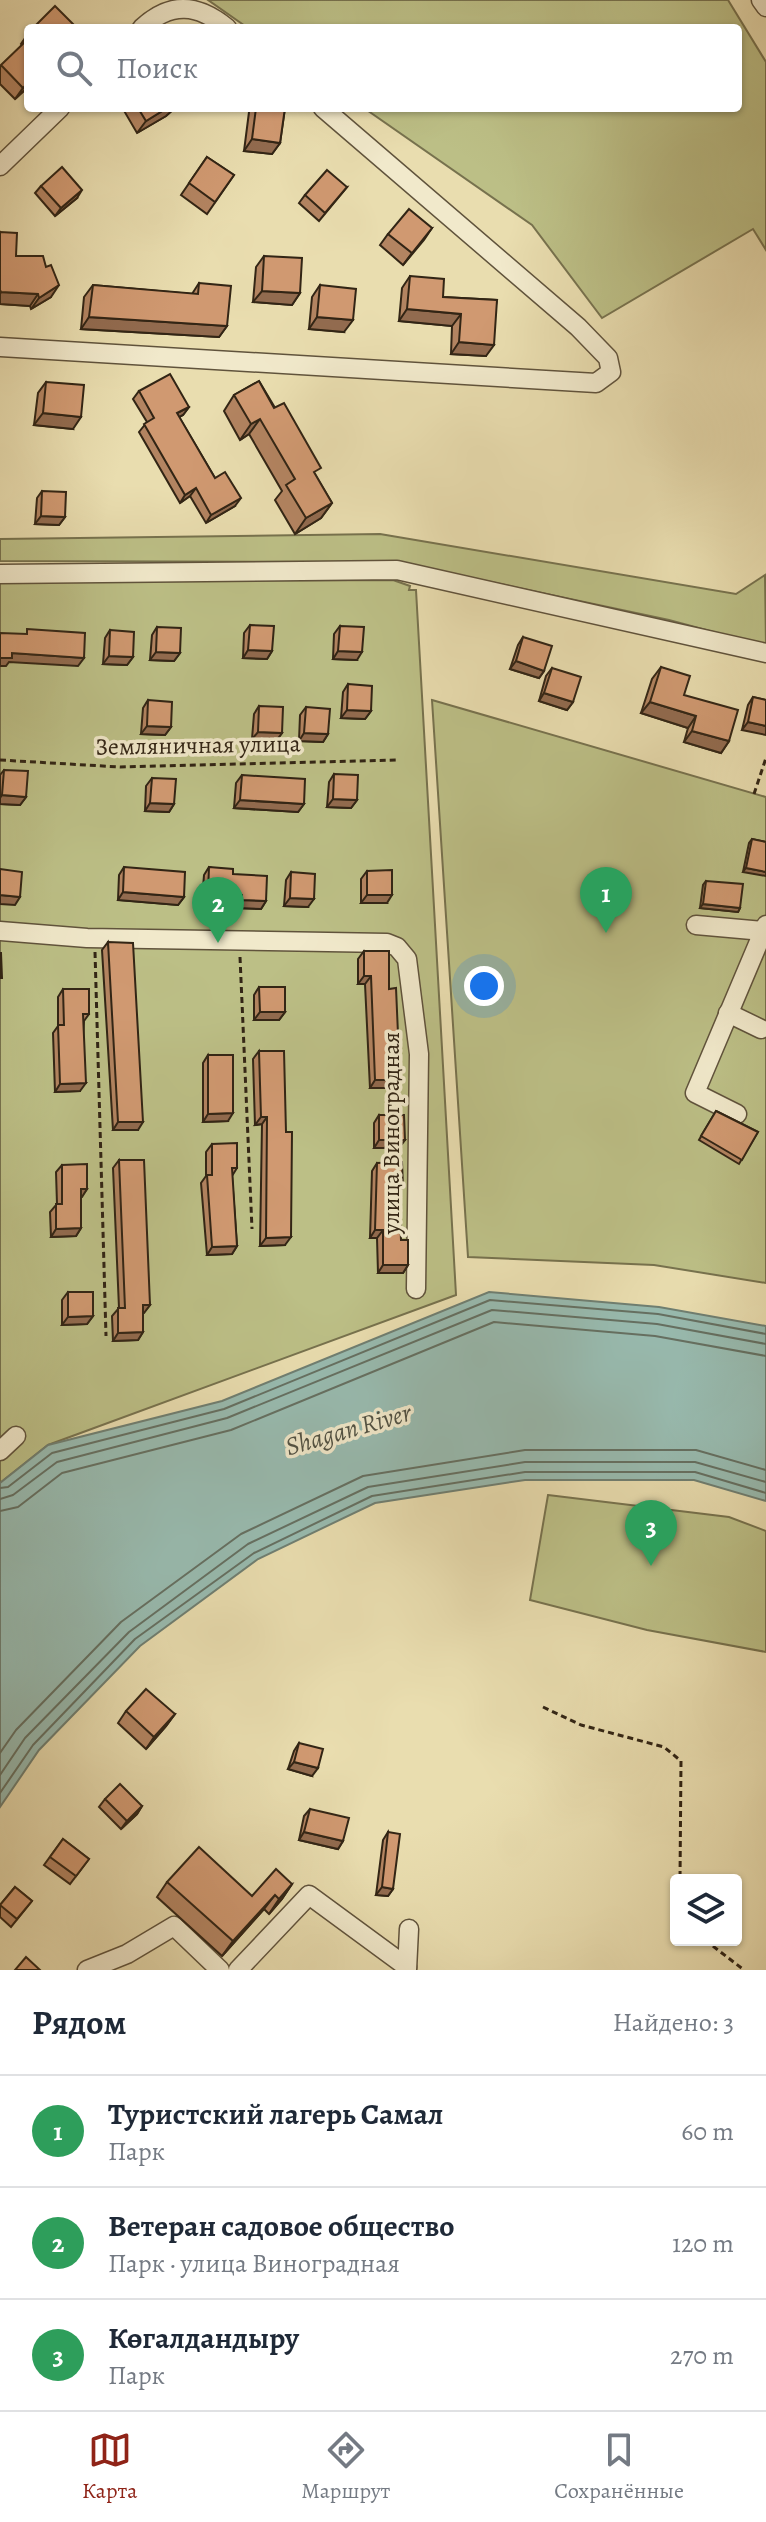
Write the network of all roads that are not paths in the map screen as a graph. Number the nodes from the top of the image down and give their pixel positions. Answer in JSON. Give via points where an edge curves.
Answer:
{"nodes":[{"id":1,"x":761,"y":0,"type":"edge"},
{"id":2,"x":766,"y":7,"type":"edge"},
{"id":3,"x":148,"y":24,"type":"edge"},
{"id":4,"x":222,"y":24,"type":"edge"},
{"id":5,"x":56,"y":112,"type":"edge"},
{"id":6,"x":328,"y":112,"type":"edge"},
{"id":7,"x":0,"y":166,"type":"edge"},
{"id":8,"x":0,"y":347,"type":"edge"},
{"id":9,"x":0,"y":574,"type":"edge"},
{"id":10,"x":766,"y":653,"type":"edge"},
{"id":11,"x":696,"y":925,"type":"dead end"},
{"id":12,"x":765,"y":928,"type":"edge"},
{"id":13,"x":0,"y":931,"type":"edge"},
{"id":14,"x":728,"y":1013,"type":"junction"},
{"id":15,"x":761,"y":1029,"type":"dead end"},
{"id":16,"x":737,"y":1114,"type":"dead end"},
{"id":17,"x":416,"y":1289,"type":"dead end"},
{"id":18,"x":16,"y":1436,"type":"dead end"},
{"id":19,"x":0,"y":1451,"type":"edge"},
{"id":20,"x":409,"y":1929,"type":"dead end"},
{"id":21,"x":407,"y":1968,"type":"edge"},
{"id":22,"x":87,"y":1970,"type":"edge"},
{"id":23,"x":220,"y":1970,"type":"edge"},
{"id":24,"x":238,"y":1970,"type":"edge"}],
"edges":[{"from":1,"to":2,"type":"street"},
{"from":3,"to":4,"type":"street","via":[[171,8],[189,6]]},
{"from":5,"to":7,"type":"street"},
{"from":6,"to":8,"type":"street","via":[[578,327],[608,358],[611,372],[596,383]]},
{"from":9,"to":10,"type":"street","via":[[397,570]]},
{"from":11,"to":12,"type":"street"},
{"from":12,"to":14,"type":"street"},
{"from":13,"to":17,"type":"street","name":"улица Виноградная","via":[[397,947],[407,959],[419,1054]]},
{"from":14,"to":15,"type":"street"},
{"from":14,"to":16,"type":"street","via":[[695,1093]]},
{"from":18,"to":19,"type":"street"},
{"from":20,"to":21,"type":"street"},
{"from":21,"to":24,"type":"street","via":[[309,1895]]},
{"from":22,"to":23,"type":"street","via":[[174,1926]]}]}
